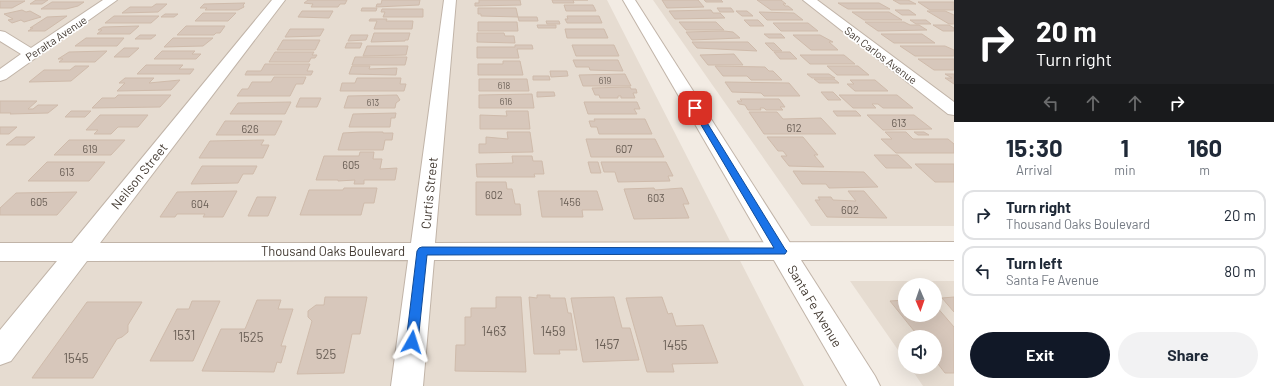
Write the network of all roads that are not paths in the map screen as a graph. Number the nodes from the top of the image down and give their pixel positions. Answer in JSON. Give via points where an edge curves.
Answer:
{"nodes":[{"id":1,"x":111,"y":0,"type":"edge"},
{"id":2,"x":279,"y":0,"type":"edge"},
{"id":3,"x":450,"y":0,"type":"edge"},
{"id":4,"x":629,"y":0,"type":"edge"},
{"id":5,"x":809,"y":0,"type":"edge"},
{"id":6,"x":0,"y":35,"type":"edge"},
{"id":7,"x":31,"y":54,"type":"junction"},
{"id":8,"x":0,"y":76,"type":"edge"},
{"id":9,"x":954,"y":110,"type":"edge"},
{"id":10,"x":422,"y":251,"type":"junction"},
{"id":11,"x":782,"y":251,"type":"junction"},
{"id":12,"x":954,"y":251,"type":"edge"},
{"id":13,"x":0,"y":252,"type":"edge"},
{"id":14,"x":78,"y":252,"type":"junction"},
{"id":15,"x":0,"y":352,"type":"edge"},
{"id":16,"x":407,"y":386,"type":"edge"},
{"id":17,"x":864,"y":386,"type":"edge"}],
"edges":[{"from":1,"to":7,"type":"street","name":"Peralta Avenue"},
{"from":2,"to":14,"type":"street","name":"Neilson Street"},
{"from":3,"to":10,"type":"street","name":"Curtis Street"},
{"from":4,"to":11,"type":"street","name":"Santa Fe Avenue"},
{"from":5,"to":9,"type":"street","name":"San Carlos Avenue"},
{"from":6,"to":7,"type":"street"},
{"from":7,"to":8,"type":"street","name":"Peralta Avenue"},
{"from":10,"to":11,"type":"street","name":"Thousand Oaks Boulevard"},
{"from":10,"to":14,"type":"street","name":"Thousand Oaks Boulevard"},
{"from":10,"to":16,"type":"street","name":"Curtis Street"},
{"from":11,"to":12,"type":"street","name":"Thousand Oaks Boulevard"},
{"from":11,"to":17,"type":"street","name":"Santa Fe Avenue"},
{"from":13,"to":14,"type":"street","name":"Thousand Oaks Boulevard"},
{"from":14,"to":15,"type":"street","name":"Neilson Street"}]}
